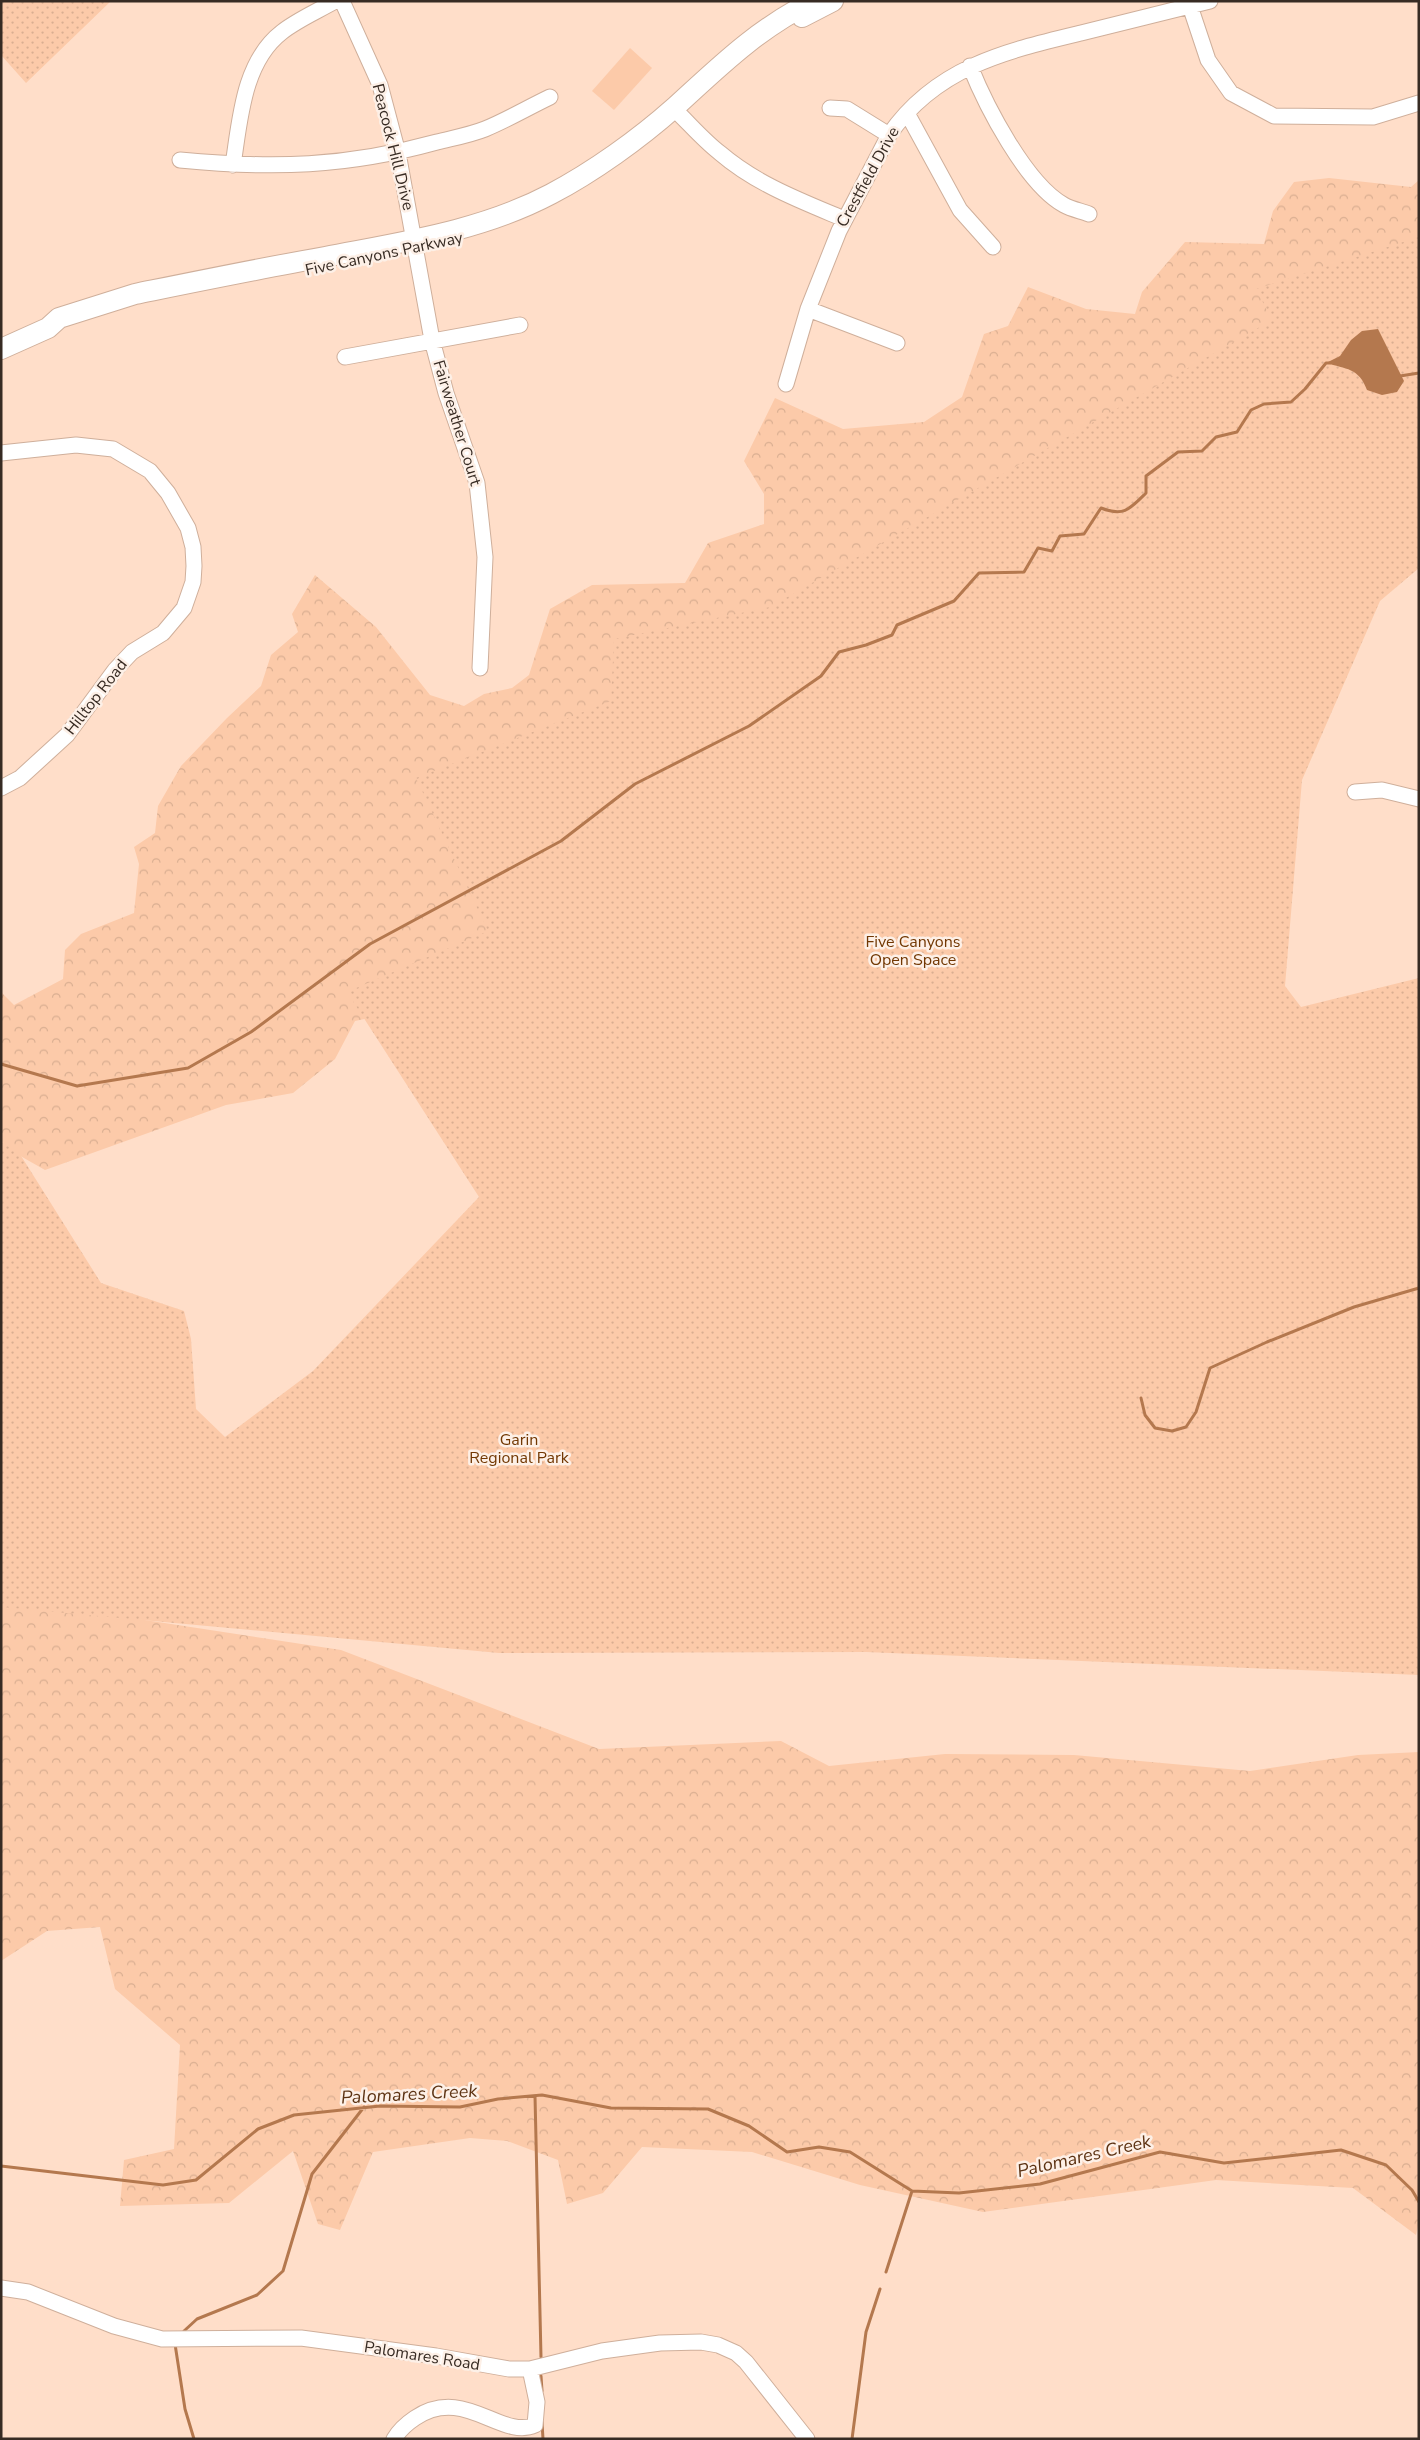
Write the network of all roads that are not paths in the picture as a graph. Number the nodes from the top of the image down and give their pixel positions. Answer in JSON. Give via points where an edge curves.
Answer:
{"nodes":[{"id":1,"x":335,"y":1,"type":"edge"},
{"id":2,"x":342,"y":1,"type":"edge"},
{"id":3,"x":813,"y":1,"type":"edge"},
{"id":4,"x":833,"y":1,"type":"edge"},
{"id":5,"x":1210,"y":1,"type":"edge"},
{"id":6,"x":1190,"y":6,"type":"junction"},
{"id":7,"x":970,"y":66,"type":"junction"},
{"id":8,"x":550,"y":97,"type":"dead end"},
{"id":9,"x":1419,"y":103,"type":"edge"},
{"id":10,"x":830,"y":108,"type":"dead end"},
{"id":11,"x":676,"y":110,"type":"junction"},
{"id":12,"x":906,"y":113,"type":"junction"},
{"id":13,"x":889,"y":135,"type":"junction"},
{"id":14,"x":398,"y":153,"type":"junction"},
{"id":15,"x":180,"y":160,"type":"dead end"},
{"id":16,"x":233,"y":165,"type":"junction"},
{"id":17,"x":1089,"y":214,"type":"dead end"},
{"id":18,"x":844,"y":219,"type":"junction"},
{"id":19,"x":416,"y":245,"type":"junction"},
{"id":20,"x":993,"y":247,"type":"dead end"},
{"id":21,"x":808,"y":310,"type":"junction"},
{"id":22,"x":520,"y":326,"type":"dead end"},
{"id":23,"x":432,"y":340,"type":"junction"},
{"id":24,"x":898,"y":343,"type":"dead end"},
{"id":25,"x":1,"y":349,"type":"edge"},
{"id":26,"x":345,"y":357,"type":"dead end"},
{"id":27,"x":786,"y":384,"type":"dead end"},
{"id":28,"x":1,"y":453,"type":"edge"},
{"id":29,"x":480,"y":668,"type":"dead end"},
{"id":30,"x":1,"y":788,"type":"edge"},
{"id":31,"x":1355,"y":792,"type":"dead end"},
{"id":32,"x":1419,"y":799,"type":"edge"},
{"id":33,"x":1,"y":2288,"type":"edge"},
{"id":34,"x":530,"y":2369,"type":"junction"},
{"id":35,"x":394,"y":2439,"type":"edge"},
{"id":36,"x":807,"y":2439,"type":"edge"}],
"edges":[{"from":1,"to":16,"type":"street","via":[[281,32],[256,63],[243,98]]},
{"from":2,"to":14,"type":"street","name":"Peacock Hill Drive","via":[[380,85]]},
{"from":3,"to":11,"type":"main road","name":"Five Canyons Parkway","via":[[751,38]]},
{"from":4,"to":11,"type":"main road","name":"Five Canyons Parkway","via":[[749,50]]},
{"from":5,"to":6,"type":"street","name":"Crestfield Drive"},
{"from":6,"to":7,"type":"street","name":"Crestfield Drive","via":[[1013,49]]},
{"from":6,"to":9,"type":"street","via":[[1208,60],[1231,93],[1274,116],[1373,117]]},
{"from":7,"to":12,"type":"street","name":"Crestfield Drive","via":[[928,92]]},
{"from":7,"to":17,"type":"street","via":[[1019,160],[1041,187],[1064,205]]},
{"from":8,"to":14,"type":"street","via":[[485,129]]},
{"from":10,"to":13,"type":"street","via":[[847,109]]},
{"from":11,"to":18,"type":"street","via":[[720,153],[755,178]]},
{"from":11,"to":19,"type":"main road","name":"Five Canyons Parkway","via":[[626,159],[590,186],[482,233]]},
{"from":12,"to":13,"type":"street","name":"Crestfield Drive"},
{"from":12,"to":20,"type":"street","via":[[960,210]]},
{"from":13,"to":18,"type":"street","name":"Crestfield Drive"},
{"from":14,"to":16,"type":"street","via":[[294,166]]},
{"from":14,"to":19,"type":"street","name":"Peacock Hill Drive"},
{"from":15,"to":16,"type":"street"},
{"from":18,"to":21,"type":"street","name":"Crestfield Drive"},
{"from":19,"to":23,"type":"street","name":"Fairweather Court"},
{"from":19,"to":25,"type":"main road","name":"Five Canyons Parkway","via":[[131,306],[61,328],[48,328]]},
{"from":21,"to":24,"type":"street"},
{"from":21,"to":27,"type":"street","name":"Crestfield Drive"},
{"from":22,"to":23,"type":"street"},
{"from":23,"to":26,"type":"street"},
{"from":23,"to":29,"type":"street","name":"Fairweather Court","via":[[446,393],[477,483],[485,557]]},
{"from":28,"to":30,"type":"street","name":"Hilltop Road","via":[[76,445],[113,449],[150,471],[168,493],[188,528],[194,566],[193,582],[184,608],[163,633],[132,652],[67,735],[20,778]]},
{"from":31,"to":32,"type":"street","via":[[1382,790]]},
{"from":33,"to":34,"type":"street","name":"Palomares Road","via":[[28,2292],[114,2326],[162,2339],[301,2338],[509,2369]]},
{"from":34,"to":35,"type":"street","via":[[537,2402],[535,2425],[526,2430],[513,2429],[467,2410],[444,2407],[426,2410],[400,2428]]},
{"from":34,"to":36,"type":"street","name":"Palomares Road","via":[[602,2351],[660,2344],[701,2342],[718,2345],[736,2353],[746,2362]]}]}
